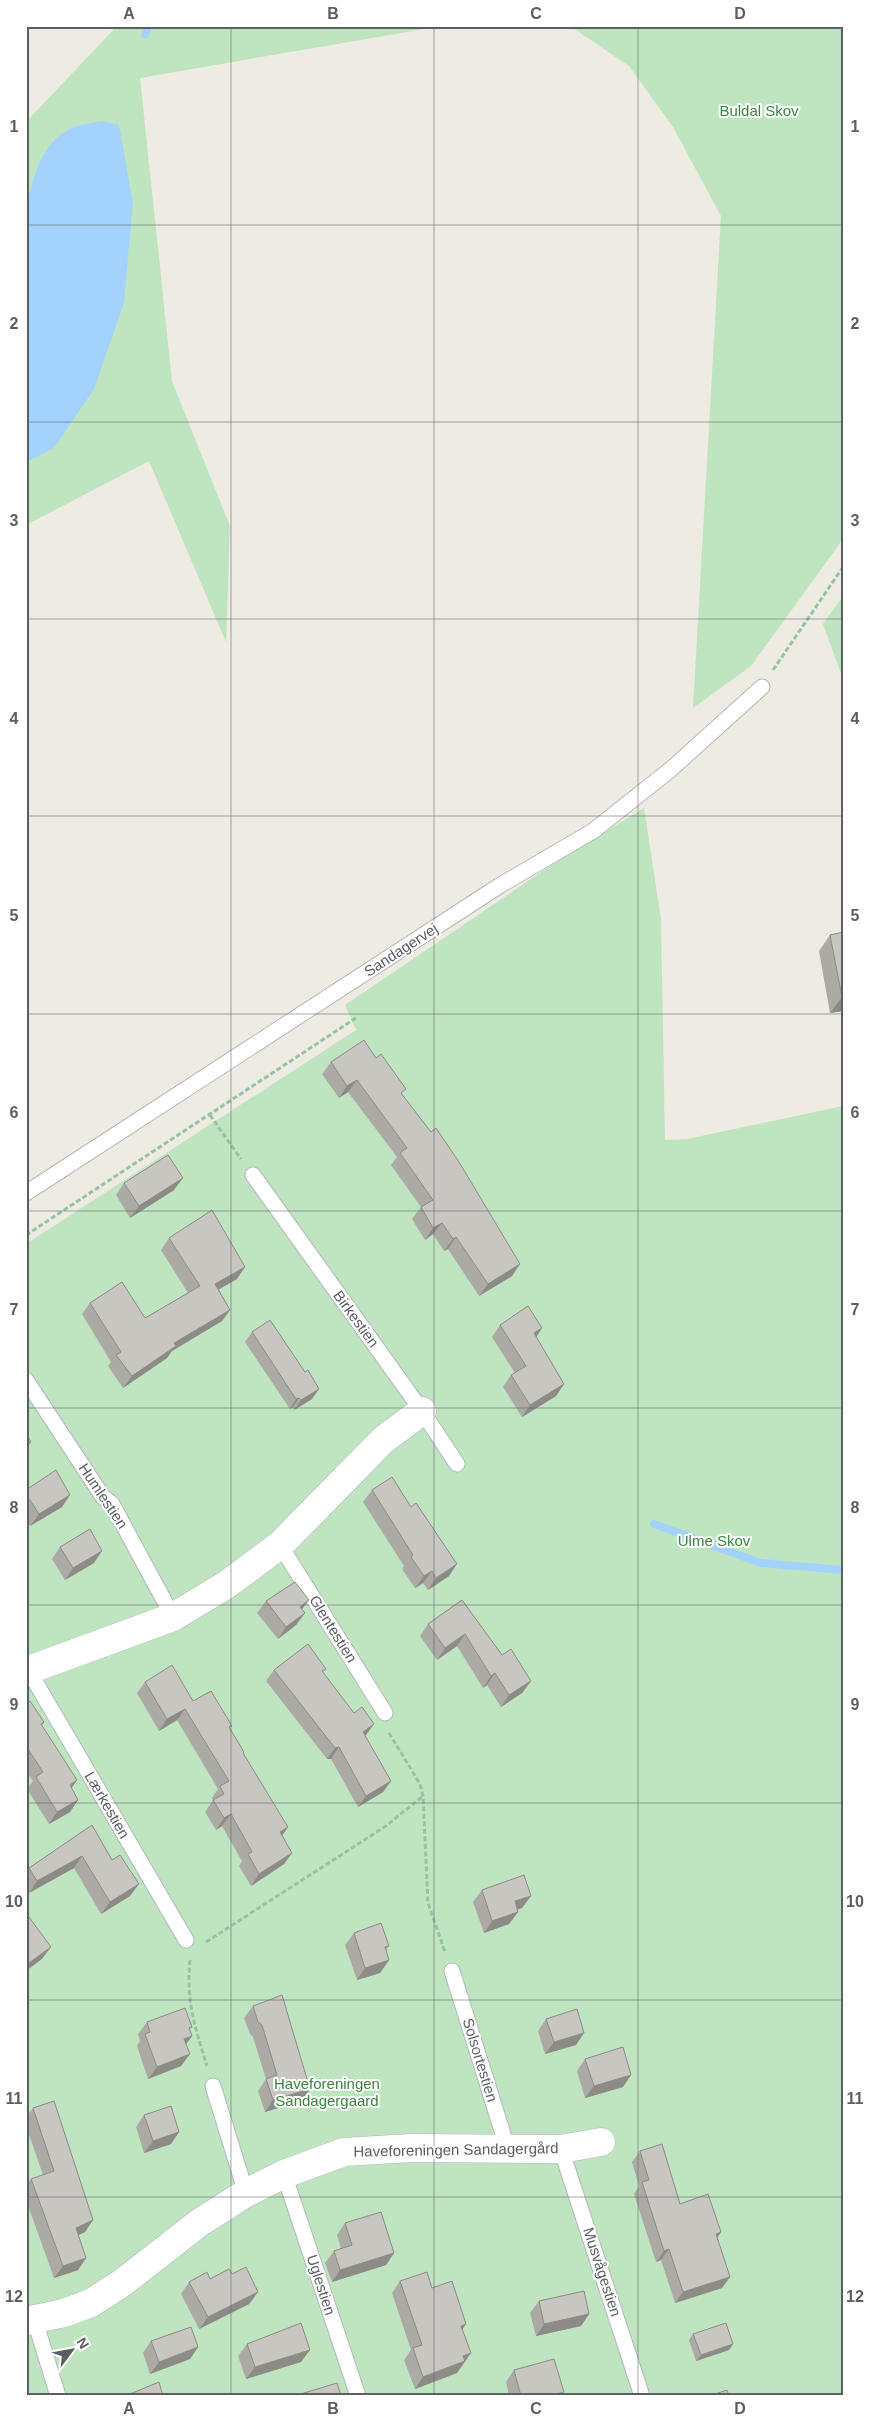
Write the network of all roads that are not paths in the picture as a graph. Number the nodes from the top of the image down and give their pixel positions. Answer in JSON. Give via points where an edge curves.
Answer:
{"nodes":[{"id":1,"x":762,"y":687,"type":"road end"},
{"id":2,"x":253,"y":1176,"type":"road end"},
{"id":3,"x":26,"y":1193,"type":"edge"},
{"id":4,"x":26,"y":1380,"type":"edge"},
{"id":5,"x":422,"y":1412,"type":"junction"},
{"id":6,"x":457,"y":1464,"type":"dead end"},
{"id":7,"x":280,"y":1545,"type":"junction"},
{"id":8,"x":173,"y":1617,"type":"junction"},
{"id":9,"x":27,"y":1671,"type":"edge"},
{"id":10,"x":386,"y":1713,"type":"road end"},
{"id":11,"x":188,"y":1946,"type":"road end"},
{"id":12,"x":452,"y":1971,"type":"road end"},
{"id":13,"x":213,"y":2086,"type":"road end"},
{"id":14,"x":601,"y":2142,"type":"dead end"},
{"id":15,"x":561,"y":2149,"type":"junction"},
{"id":16,"x":508,"y":2150,"type":"junction"},
{"id":17,"x":284,"y":2174,"type":"junction"},
{"id":18,"x":246,"y":2193,"type":"junction"},
{"id":19,"x":30,"y":2321,"type":"edge"},
{"id":20,"x":58,"y":2396,"type":"edge"},
{"id":21,"x":358,"y":2396,"type":"edge"},
{"id":22,"x":642,"y":2396,"type":"edge"}],
"edges":[{"from":1,"to":3,"type":"lane","name":"Sandagervej","via":[[670,770],[592,832],[499,886]]},
{"from":2,"to":5,"type":"lane","name":"Birkestien"},
{"from":4,"to":8,"type":"lane","name":"Humlestien","via":[[103,1497],[112,1504]]},
{"from":5,"to":6,"type":"lane","name":"Birkestien"},
{"from":5,"to":7,"type":"street","via":[[383,1440]]},
{"from":7,"to":8,"type":"street","via":[[226,1585]]},
{"from":7,"to":10,"type":"lane","name":"Glentestien"},
{"from":8,"to":9,"type":"street"},
{"from":9,"to":11,"type":"lane","name":"Lærkestien"},
{"from":12,"to":16,"type":"lane","name":"Solsortestien"},
{"from":13,"to":18,"type":"lane"},
{"from":14,"to":15,"type":"street","name":"Haveforeningen Sandagergård"},
{"from":15,"to":16,"type":"street","name":"Haveforeningen Sandagergård"},
{"from":15,"to":22,"type":"lane","name":"Musvågestien"},
{"from":16,"to":17,"type":"street","name":"Haveforeningen Sandagergård","via":[[411,2148],[344,2152]]},
{"from":17,"to":18,"type":"street","name":"Haveforeningen Sandagergård"},
{"from":17,"to":21,"type":"lane","name":"Uglestien"},
{"from":18,"to":19,"type":"street","name":"Haveforeningen Sandagergård","via":[[199,2223],[122,2284],[91,2303]]},
{"from":19,"to":20,"type":"lane"}]}
